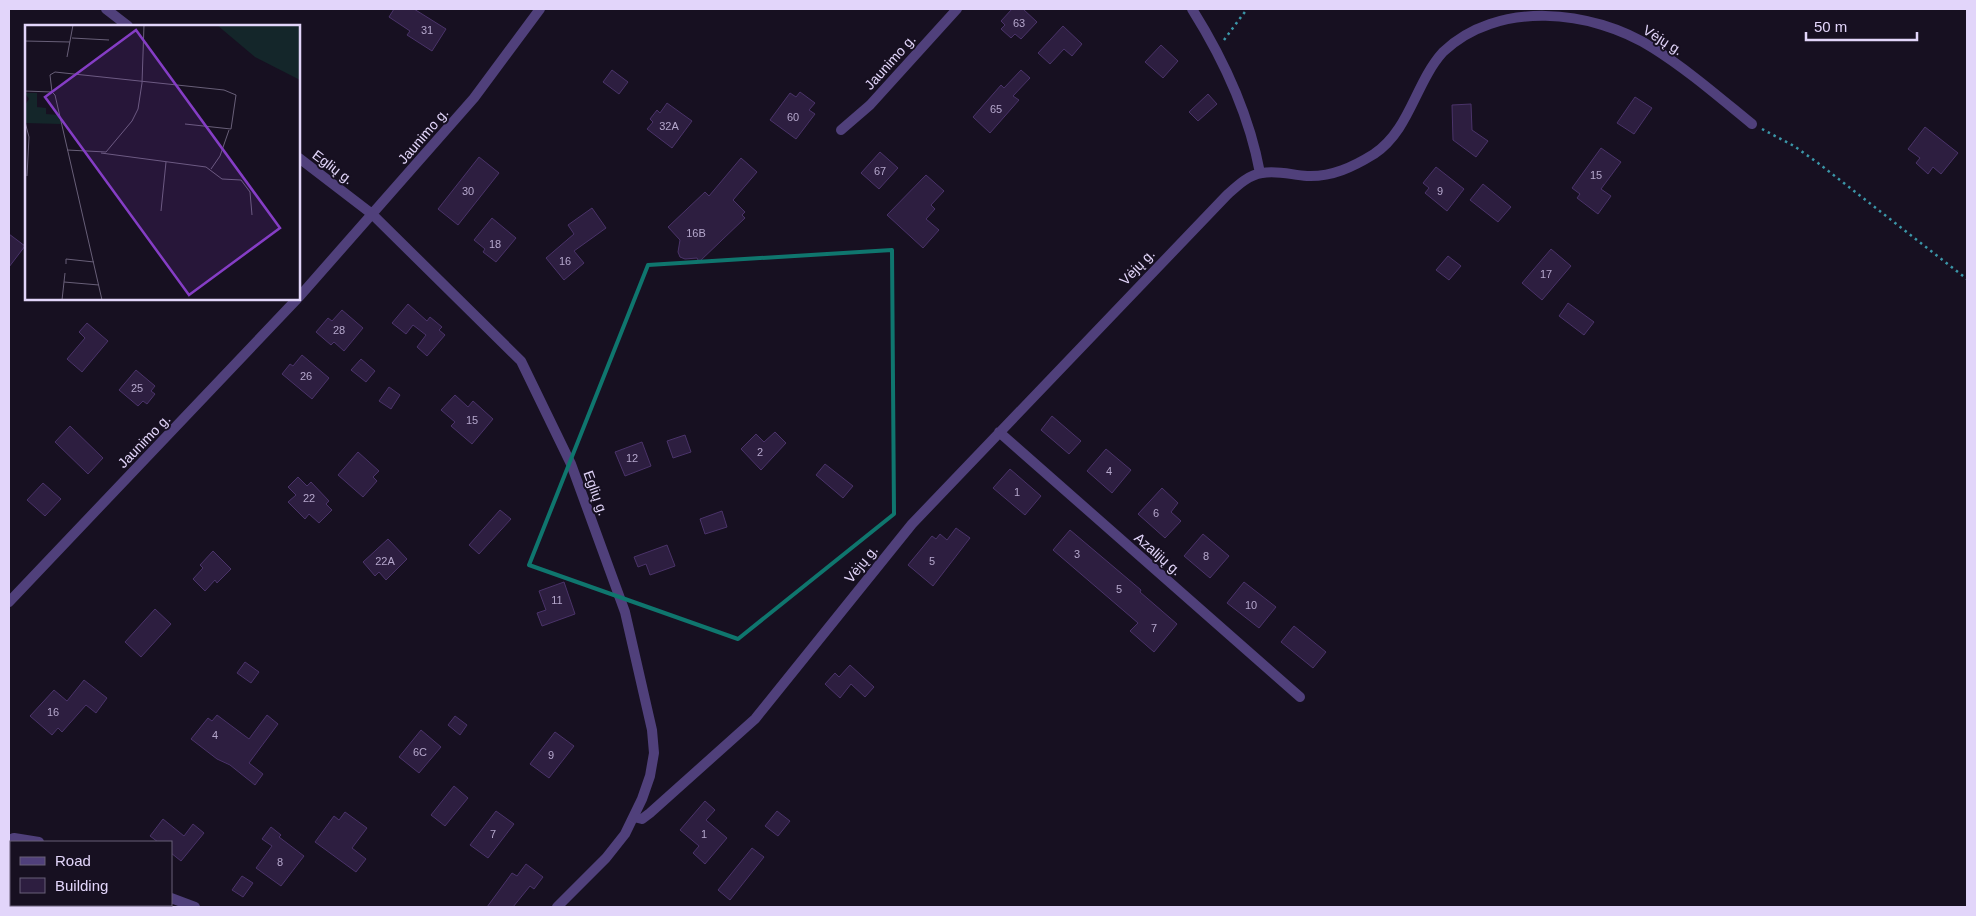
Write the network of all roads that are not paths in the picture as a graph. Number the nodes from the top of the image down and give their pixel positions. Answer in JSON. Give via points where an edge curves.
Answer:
{"nodes":[{"id":1,"x":106,"y":9,"type":"edge"},
{"id":2,"x":540,"y":9,"type":"edge"},
{"id":3,"x":957,"y":9,"type":"edge"},
{"id":4,"x":1192,"y":9,"type":"edge"},
{"id":5,"x":127,"y":25,"type":"edge"},
{"id":6,"x":1752,"y":124,"type":"road end"},
{"id":7,"x":841,"y":130,"type":"dead end"},
{"id":8,"x":300,"y":159,"type":"edge"},
{"id":9,"x":1260,"y":173,"type":"junction"},
{"id":10,"x":372,"y":214,"type":"junction"},
{"id":11,"x":300,"y":296,"type":"edge"},
{"id":12,"x":296,"y":300,"type":"edge"},
{"id":13,"x":999,"y":432,"type":"junction"},
{"id":14,"x":9,"y":602,"type":"edge"},
{"id":15,"x":1300,"y":697,"type":"dead end"},
{"id":16,"x":634,"y":817,"type":"junction"},
{"id":17,"x":11,"y":839,"type":"edge"},
{"id":18,"x":30,"y":841,"type":"edge"},
{"id":19,"x":172,"y":898,"type":"edge"},
{"id":20,"x":195,"y":907,"type":"edge"},
{"id":21,"x":557,"y":907,"type":"edge"}],
"edges":[{"from":1,"to":5,"type":"street"},
{"from":2,"to":10,"type":"street","name":"Jaunimo g.","via":[[474,98]]},
{"from":3,"to":7,"type":"street","name":"Jaunimo g.","via":[[870,105]]},
{"from":4,"to":9,"type":"street","via":[[1217,49],[1236,89],[1254,142]]},
{"from":6,"to":9,"type":"street","name":"Vėjų g.","via":[[1672,61],[1623,32],[1544,12],[1520,13],[1476,27],[1443,52],[1398,130],[1383,148],[1360,163],[1321,176]]},
{"from":8,"to":10,"type":"street","name":"Eglių g."},
{"from":9,"to":13,"type":"street","name":"Vėjų g.","via":[[1246,179],[1227,195]]},
{"from":10,"to":11,"type":"street","name":"Jaunimo g."},
{"from":10,"to":16,"type":"street","name":"Eglių g.","via":[[521,361],[571,464],[625,612],[652,730],[654,753],[650,776]]},
{"from":12,"to":14,"type":"street","name":"Jaunimo g."},
{"from":13,"to":15,"type":"street","name":"Azalijų g."},
{"from":13,"to":16,"type":"street","name":"Vėjų g.","via":[[912,524],[755,719],[668,798],[642,818]]},
{"from":16,"to":21,"type":"street","name":"Eglių g.","via":[[606,858]]},
{"from":17,"to":18,"type":"street"},
{"from":19,"to":20,"type":"street"}]}
